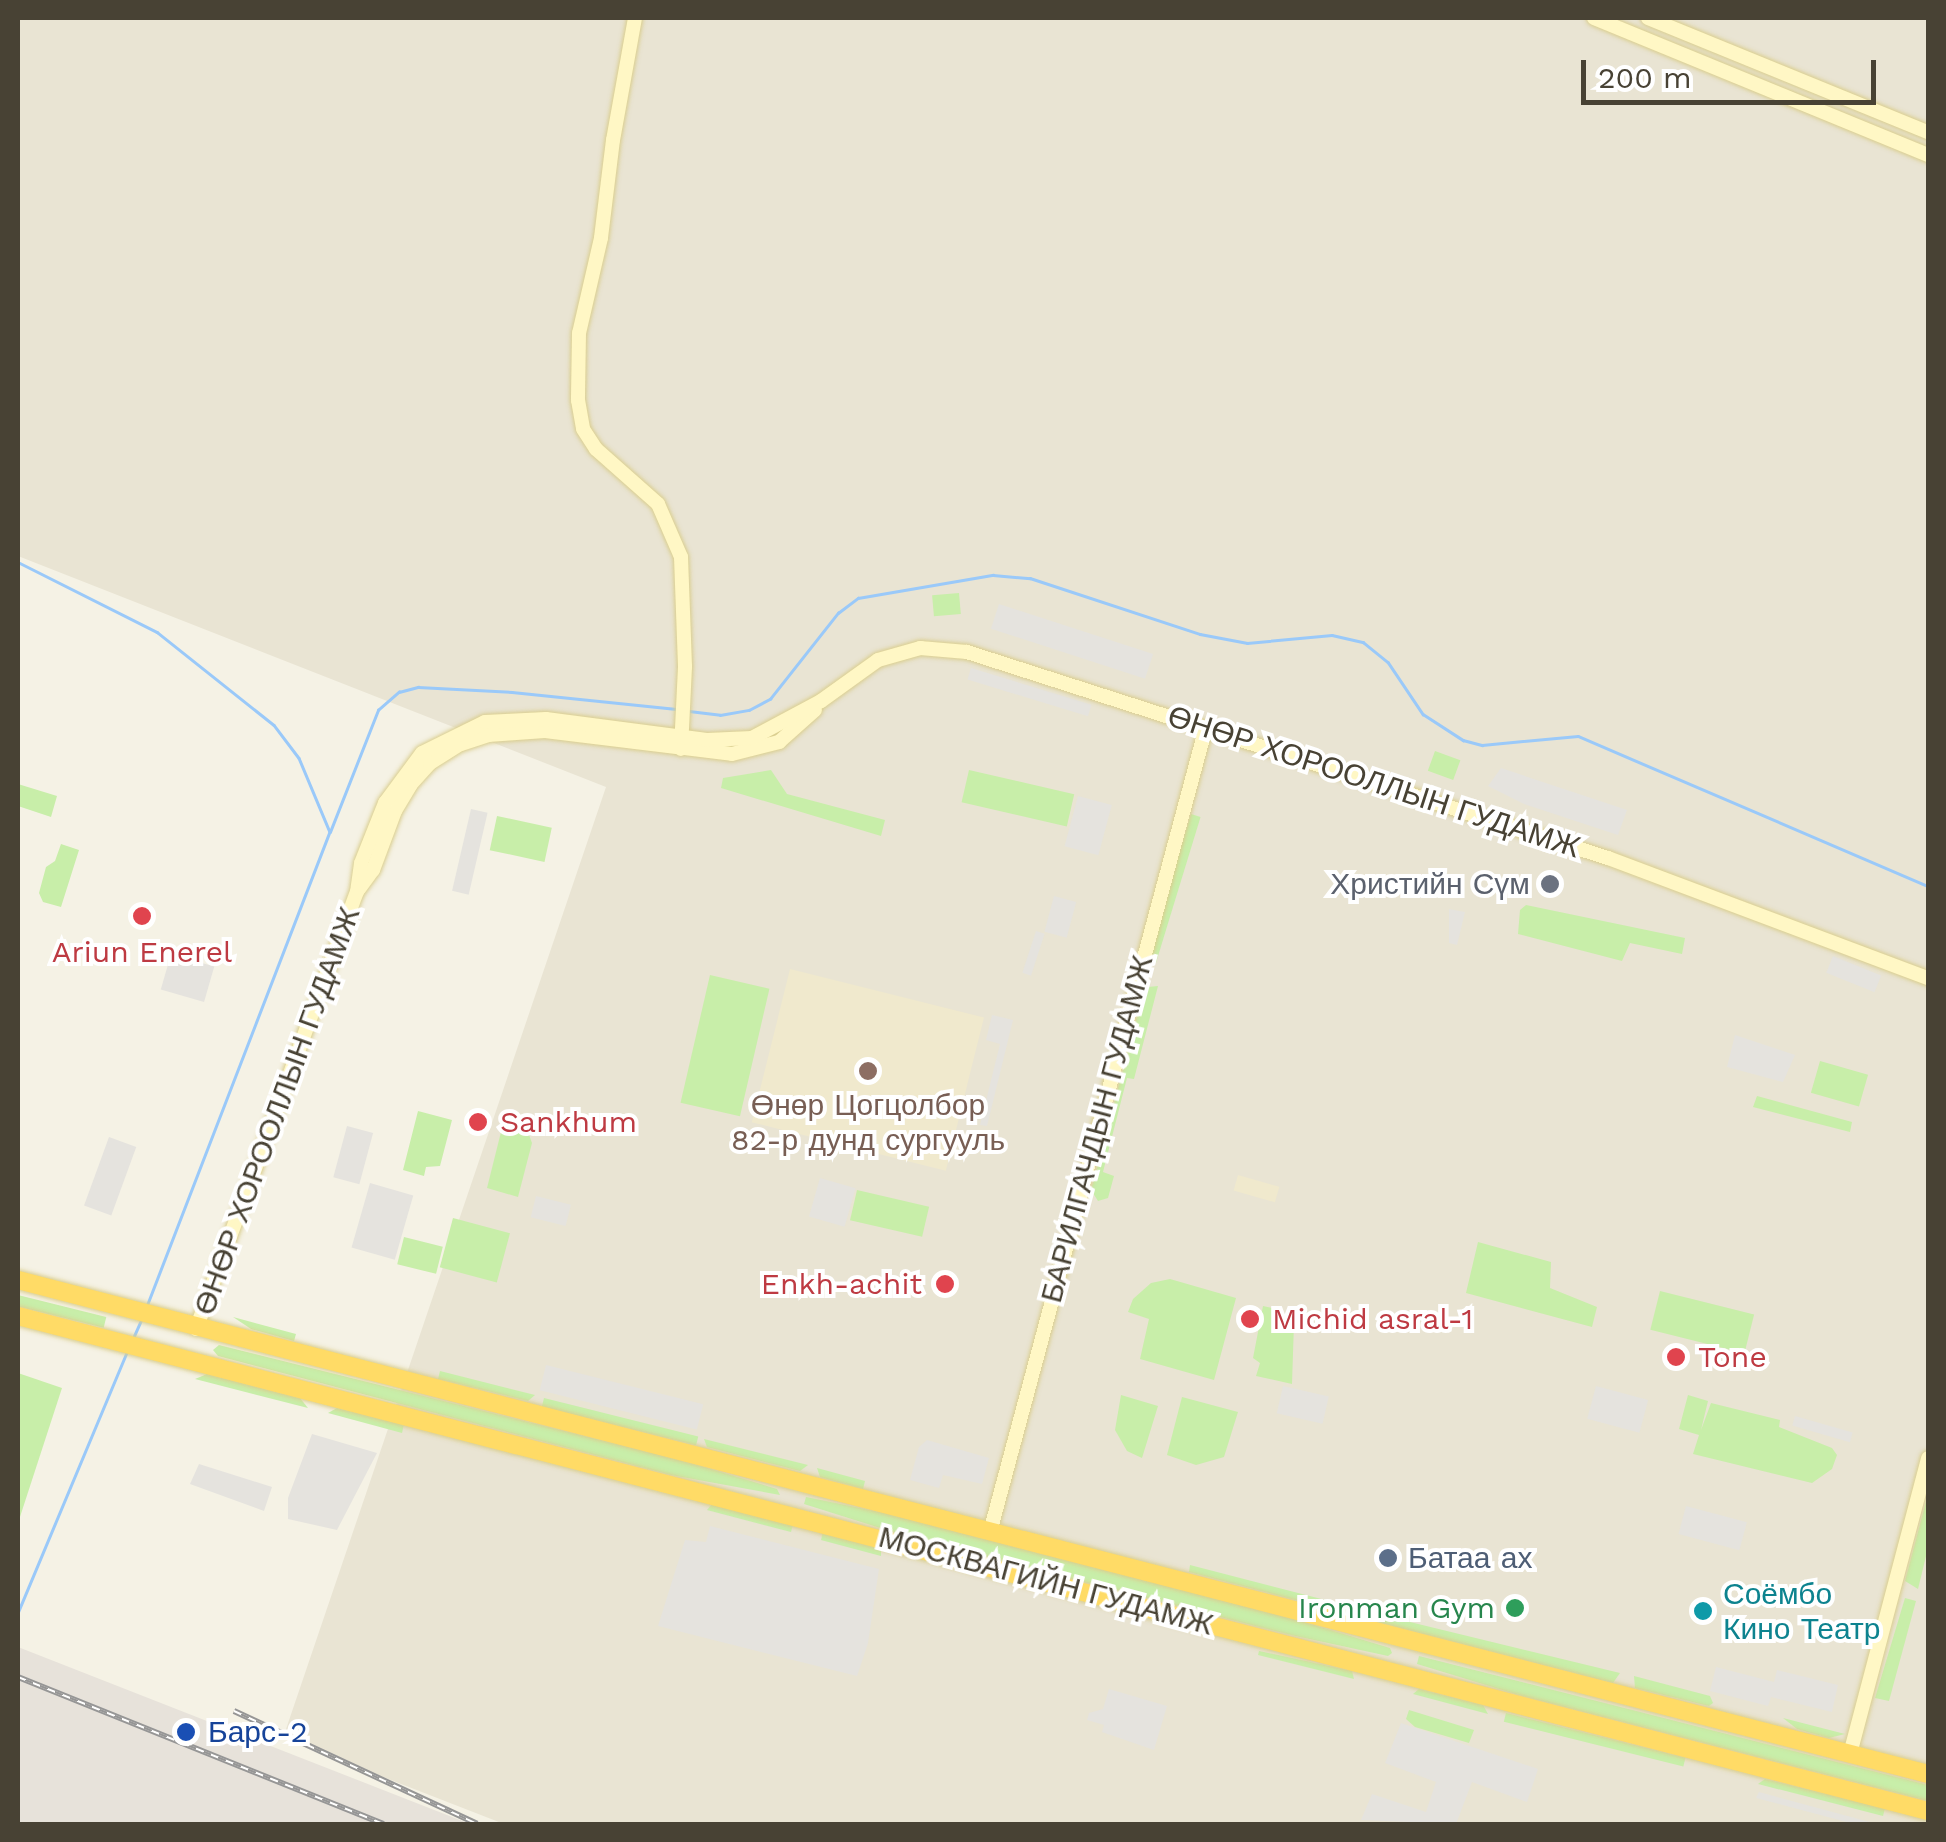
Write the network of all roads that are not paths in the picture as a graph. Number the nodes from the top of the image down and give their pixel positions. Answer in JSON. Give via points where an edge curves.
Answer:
{"nodes":[{"id":1,"x":634,"y":18,"type":"edge"},
{"id":2,"x":1594,"y":18,"type":"edge"},
{"id":3,"x":1648,"y":18,"type":"edge"},
{"id":4,"x":1928,"y":132,"type":"edge"},
{"id":5,"x":1928,"y":155,"type":"edge"},
{"id":6,"x":1206,"y":727,"type":"junction"},
{"id":7,"x":681,"y":736,"type":"junction"},
{"id":8,"x":1928,"y":978,"type":"edge"},
{"id":9,"x":18,"y":1280,"type":"edge"},
{"id":10,"x":18,"y":1316,"type":"edge"},
{"id":11,"x":187,"y":1326,"type":"junction"},
{"id":12,"x":1928,"y":1458,"type":"edge"},
{"id":13,"x":795,"y":1482,"type":"junction"},
{"id":14,"x":790,"y":1514,"type":"junction"},
{"id":15,"x":990,"y":1532,"type":"junction"},
{"id":16,"x":1408,"y":1640,"type":"junction"},
{"id":17,"x":1398,"y":1672,"type":"junction"},
{"id":18,"x":1850,"y":1754,"type":"junction"},
{"id":19,"x":1928,"y":1774,"type":"edge"},
{"id":20,"x":1928,"y":1811,"type":"edge"}],
"edges":[{"from":1,"to":7,"type":"main road","via":[[602,238],[579,333],[578,400],[582,429],[658,504],[681,557]]},
{"from":2,"to":5,"type":"main road"},
{"from":3,"to":4,"type":"main road"},
{"from":6,"to":7,"type":"main road","name":"ӨНӨР ХОРООЛЛЫН ГУДАМЖ","via":[[940,647],[878,660],[821,702],[794,732],[755,750]]},
{"from":6,"to":8,"type":"main road","name":"ӨНӨР ХОРООЛЛЫН ГУДАМЖ","via":[[1718,896]]},
{"from":6,"to":15,"type":"main road","name":"БАРИЛГАЧДЫН ГУДАМЖ"},
{"from":7,"to":11,"type":"main road","name":"ӨНӨР ХОРООЛЛЫН ГУДАМЖ","via":[[488,735],[430,763],[410,784],[357,892]]},
{"from":9,"to":11,"type":"highway","name":"МОСКВАГИЙН ГУДАМЖ"},
{"from":10,"to":14,"type":"highway","name":"МОСКВАГИЙН ГУДАМЖ"},
{"from":11,"to":13,"type":"highway","name":"МОСКВАГИЙН ГУДАМЖ"},
{"from":12,"to":18,"type":"main road"},
{"from":13,"to":14,"type":"highway"},
{"from":13,"to":15,"type":"highway","name":"МОСКВАГИЙН ГУДАМЖ"},
{"from":14,"to":17,"type":"highway","name":"МОСКВАГИЙН ГУДАМЖ"},
{"from":15,"to":16,"type":"highway","name":"МОСКВАГИЙН ГУДАМЖ"},
{"from":16,"to":17,"type":"highway"},
{"from":16,"to":18,"type":"highway","name":"МОСКВАГИЙН ГУДАМЖ"},
{"from":17,"to":20,"type":"highway","name":"МОСКВАГИЙН ГУДАМЖ"},
{"from":18,"to":19,"type":"highway","name":"МОСКВАГИЙН ГУДАМЖ"}]}
